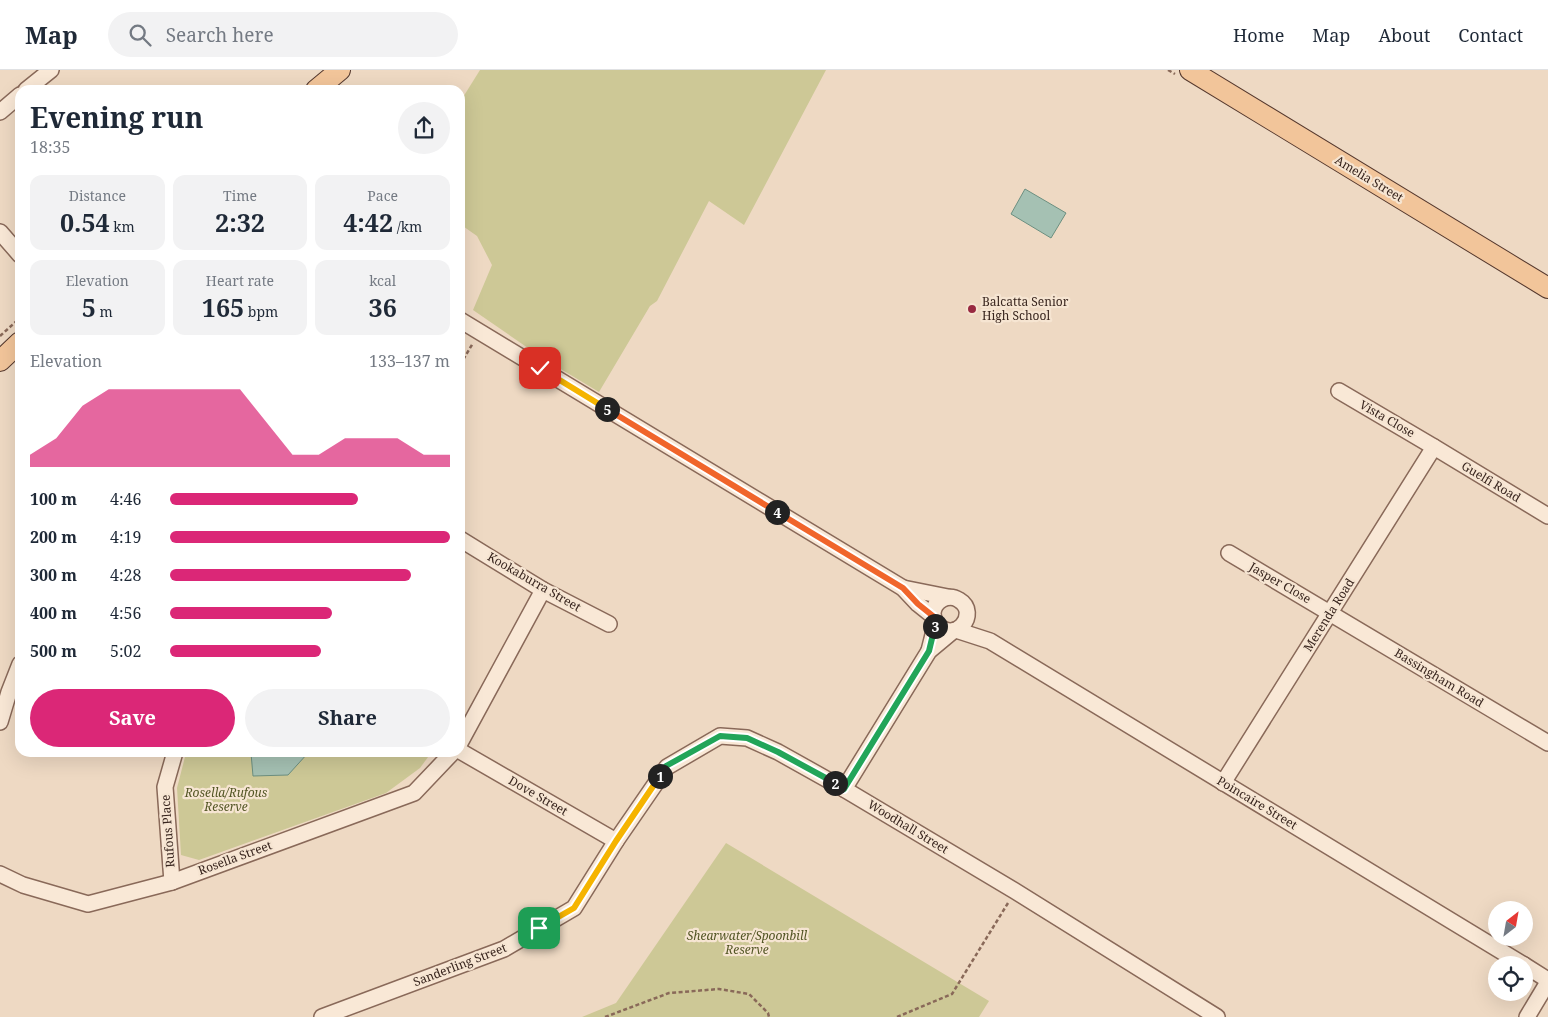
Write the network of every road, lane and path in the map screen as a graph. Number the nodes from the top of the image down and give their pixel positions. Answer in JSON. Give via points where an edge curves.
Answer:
{"nodes":[{"id":1,"x":51,"y":70,"type":"edge"},
{"id":2,"x":340,"y":70,"type":"edge"},
{"id":3,"x":1190,"y":70,"type":"edge"},
{"id":4,"x":1216,"y":70,"type":"edge"},
{"id":5,"x":32,"y":85,"type":"edge"},
{"id":6,"x":322,"y":85,"type":"edge"},
{"id":7,"x":15,"y":99,"type":"edge"},
{"id":8,"x":0,"y":112,"type":"edge"},
{"id":9,"x":0,"y":232,"type":"edge"},
{"id":10,"x":15,"y":250,"type":"edge"},
{"id":11,"x":1548,"y":272,"type":"edge"},
{"id":12,"x":1548,"y":288,"type":"edge"},
{"id":13,"x":15,"y":322,"type":"edge"},
{"id":14,"x":465,"y":323,"type":"edge"},
{"id":15,"x":480,"y":332,"type":"junction"},
{"id":16,"x":0,"y":336,"type":"edge"},
{"id":17,"x":15,"y":347,"type":"edge"},
{"id":18,"x":465,"y":357,"type":"edge"},
{"id":19,"x":0,"y":361,"type":"edge"},
{"id":20,"x":1339,"y":391,"type":"dead end"},
{"id":21,"x":1434,"y":447,"type":"junction"},
{"id":22,"x":1548,"y":516,"type":"edge"},
{"id":23,"x":465,"y":542,"type":"edge"},
{"id":24,"x":1228,"y":553,"type":"dead end"},
{"id":25,"x":903,"y":588,"type":"junction"},
{"id":26,"x":543,"y":590,"type":"junction"},
{"id":27,"x":948,"y":597,"type":"junction"},
{"id":28,"x":967,"y":613,"type":"junction"},
{"id":29,"x":1331,"y":613,"type":"junction"},
{"id":30,"x":934,"y":619,"type":"junction"},
{"id":31,"x":609,"y":624,"type":"dead end"},
{"id":32,"x":954,"y":630,"type":"junction"},
{"id":33,"x":990,"y":641,"type":"junction"},
{"id":34,"x":929,"y":651,"type":"junction"},
{"id":35,"x":15,"y":672,"type":"edge"},
{"id":36,"x":4,"y":691,"type":"edge"},
{"id":37,"x":0,"y":722,"type":"edge"},
{"id":38,"x":465,"y":734,"type":"edge"},
{"id":39,"x":1548,"y":743,"type":"edge"},
{"id":40,"x":465,"y":754,"type":"edge"},
{"id":41,"x":174,"y":757,"type":"edge"},
{"id":42,"x":448,"y":757,"type":"edge"},
{"id":43,"x":1223,"y":783,"type":"junction"},
{"id":44,"x":844,"y":789,"type":"junction"},
{"id":45,"x":616,"y":841,"type":"junction"},
{"id":46,"x":0,"y":874,"type":"edge"},
{"id":47,"x":172,"y":882,"type":"junction"},
{"id":48,"x":1015,"y":892,"type":"junction"},
{"id":49,"x":1509,"y":956,"type":"edge"},
{"id":50,"x":1533,"y":971,"type":"edge"},
{"id":51,"x":1548,"y":981,"type":"edge"},
{"id":52,"x":322,"y":1017,"type":"edge"},
{"id":53,"x":605,"y":1017,"type":"edge"},
{"id":54,"x":769,"y":1017,"type":"edge"},
{"id":55,"x":898,"y":1017,"type":"edge"},
{"id":56,"x":1217,"y":1017,"type":"edge"},
{"id":57,"x":1527,"y":1017,"type":"edge"}],
"edges":[{"from":1,"to":5,"type":"street"},
{"from":2,"to":6,"type":"main road"},
{"from":3,"to":12,"type":"main road","name":"Amelia Street"},
{"from":4,"to":11,"type":"main road","name":"Amelia Street"},
{"from":7,"to":8,"type":"street"},
{"from":9,"to":10,"type":"street"},
{"from":13,"to":16,"type":"path"},
{"from":14,"to":15,"type":"street"},
{"from":15,"to":18,"type":"path"},
{"from":15,"to":25,"type":"street"},
{"from":17,"to":19,"type":"main road"},
{"from":20,"to":21,"type":"street","name":"Vista Close"},
{"from":21,"to":22,"type":"street","name":"Guelfi Road"},
{"from":21,"to":29,"type":"street","name":"Merenda Road"},
{"from":23,"to":26,"type":"street","name":"Kookaburra Street"},
{"from":24,"to":29,"type":"street","name":"Jasper Close"},
{"from":25,"to":27,"type":"street"},
{"from":25,"to":30,"type":"street"},
{"from":26,"to":31,"type":"street","name":"Kookaburra Street"},
{"from":26,"to":38,"type":"street"},
{"from":27,"to":28,"type":"street","via":[[961,601]]},
{"from":27,"to":30,"type":"street","via":[[937,603]]},
{"from":28,"to":32,"type":"street","via":[[965,622]]},
{"from":28,"to":33,"type":"street","name":"Poincaire Street"},
{"from":29,"to":39,"type":"street","name":"Bassingham Road"},
{"from":29,"to":43,"type":"street","name":"Merenda Road"},
{"from":30,"to":32,"type":"street","via":[[943,629]]},
{"from":30,"to":34,"type":"street"},
{"from":32,"to":33,"type":"street","name":"Poincaire Street"},
{"from":32,"to":34,"type":"street"},
{"from":33,"to":43,"type":"street","name":"Poincaire Street"},
{"from":34,"to":44,"type":"street"},
{"from":35,"to":36,"type":"street"},
{"from":36,"to":37,"type":"street"},
{"from":40,"to":45,"type":"street","name":"Dove Street"},
{"from":41,"to":47,"type":"street","name":"Rufous Place","via":[[165,787]]},
{"from":42,"to":47,"type":"street","name":"Rosella Street","via":[[414,793]]},
{"from":43,"to":49,"type":"street","name":"Poincaire Street"},
{"from":44,"to":45,"type":"street","name":"Woodhall Street","via":[[747,738],[720,736],[666,766]]},
{"from":44,"to":48,"type":"street","name":"Woodhall Street"},
{"from":45,"to":52,"type":"street","name":"Sanderling Street","via":[[574,908],[504,950]]},
{"from":46,"to":47,"type":"street","name":"Rosella Street","via":[[23,886],[88,904]]},
{"from":48,"to":55,"type":"path","via":[[952,994]]},
{"from":48,"to":56,"type":"street","name":"Woodhall Street"},
{"from":50,"to":51,"type":"street","name":"Poincaire Street"},
{"from":51,"to":57,"type":"street"},
{"from":53,"to":54,"type":"path","via":[[669,993],[719,989],[749,994]]}]}
